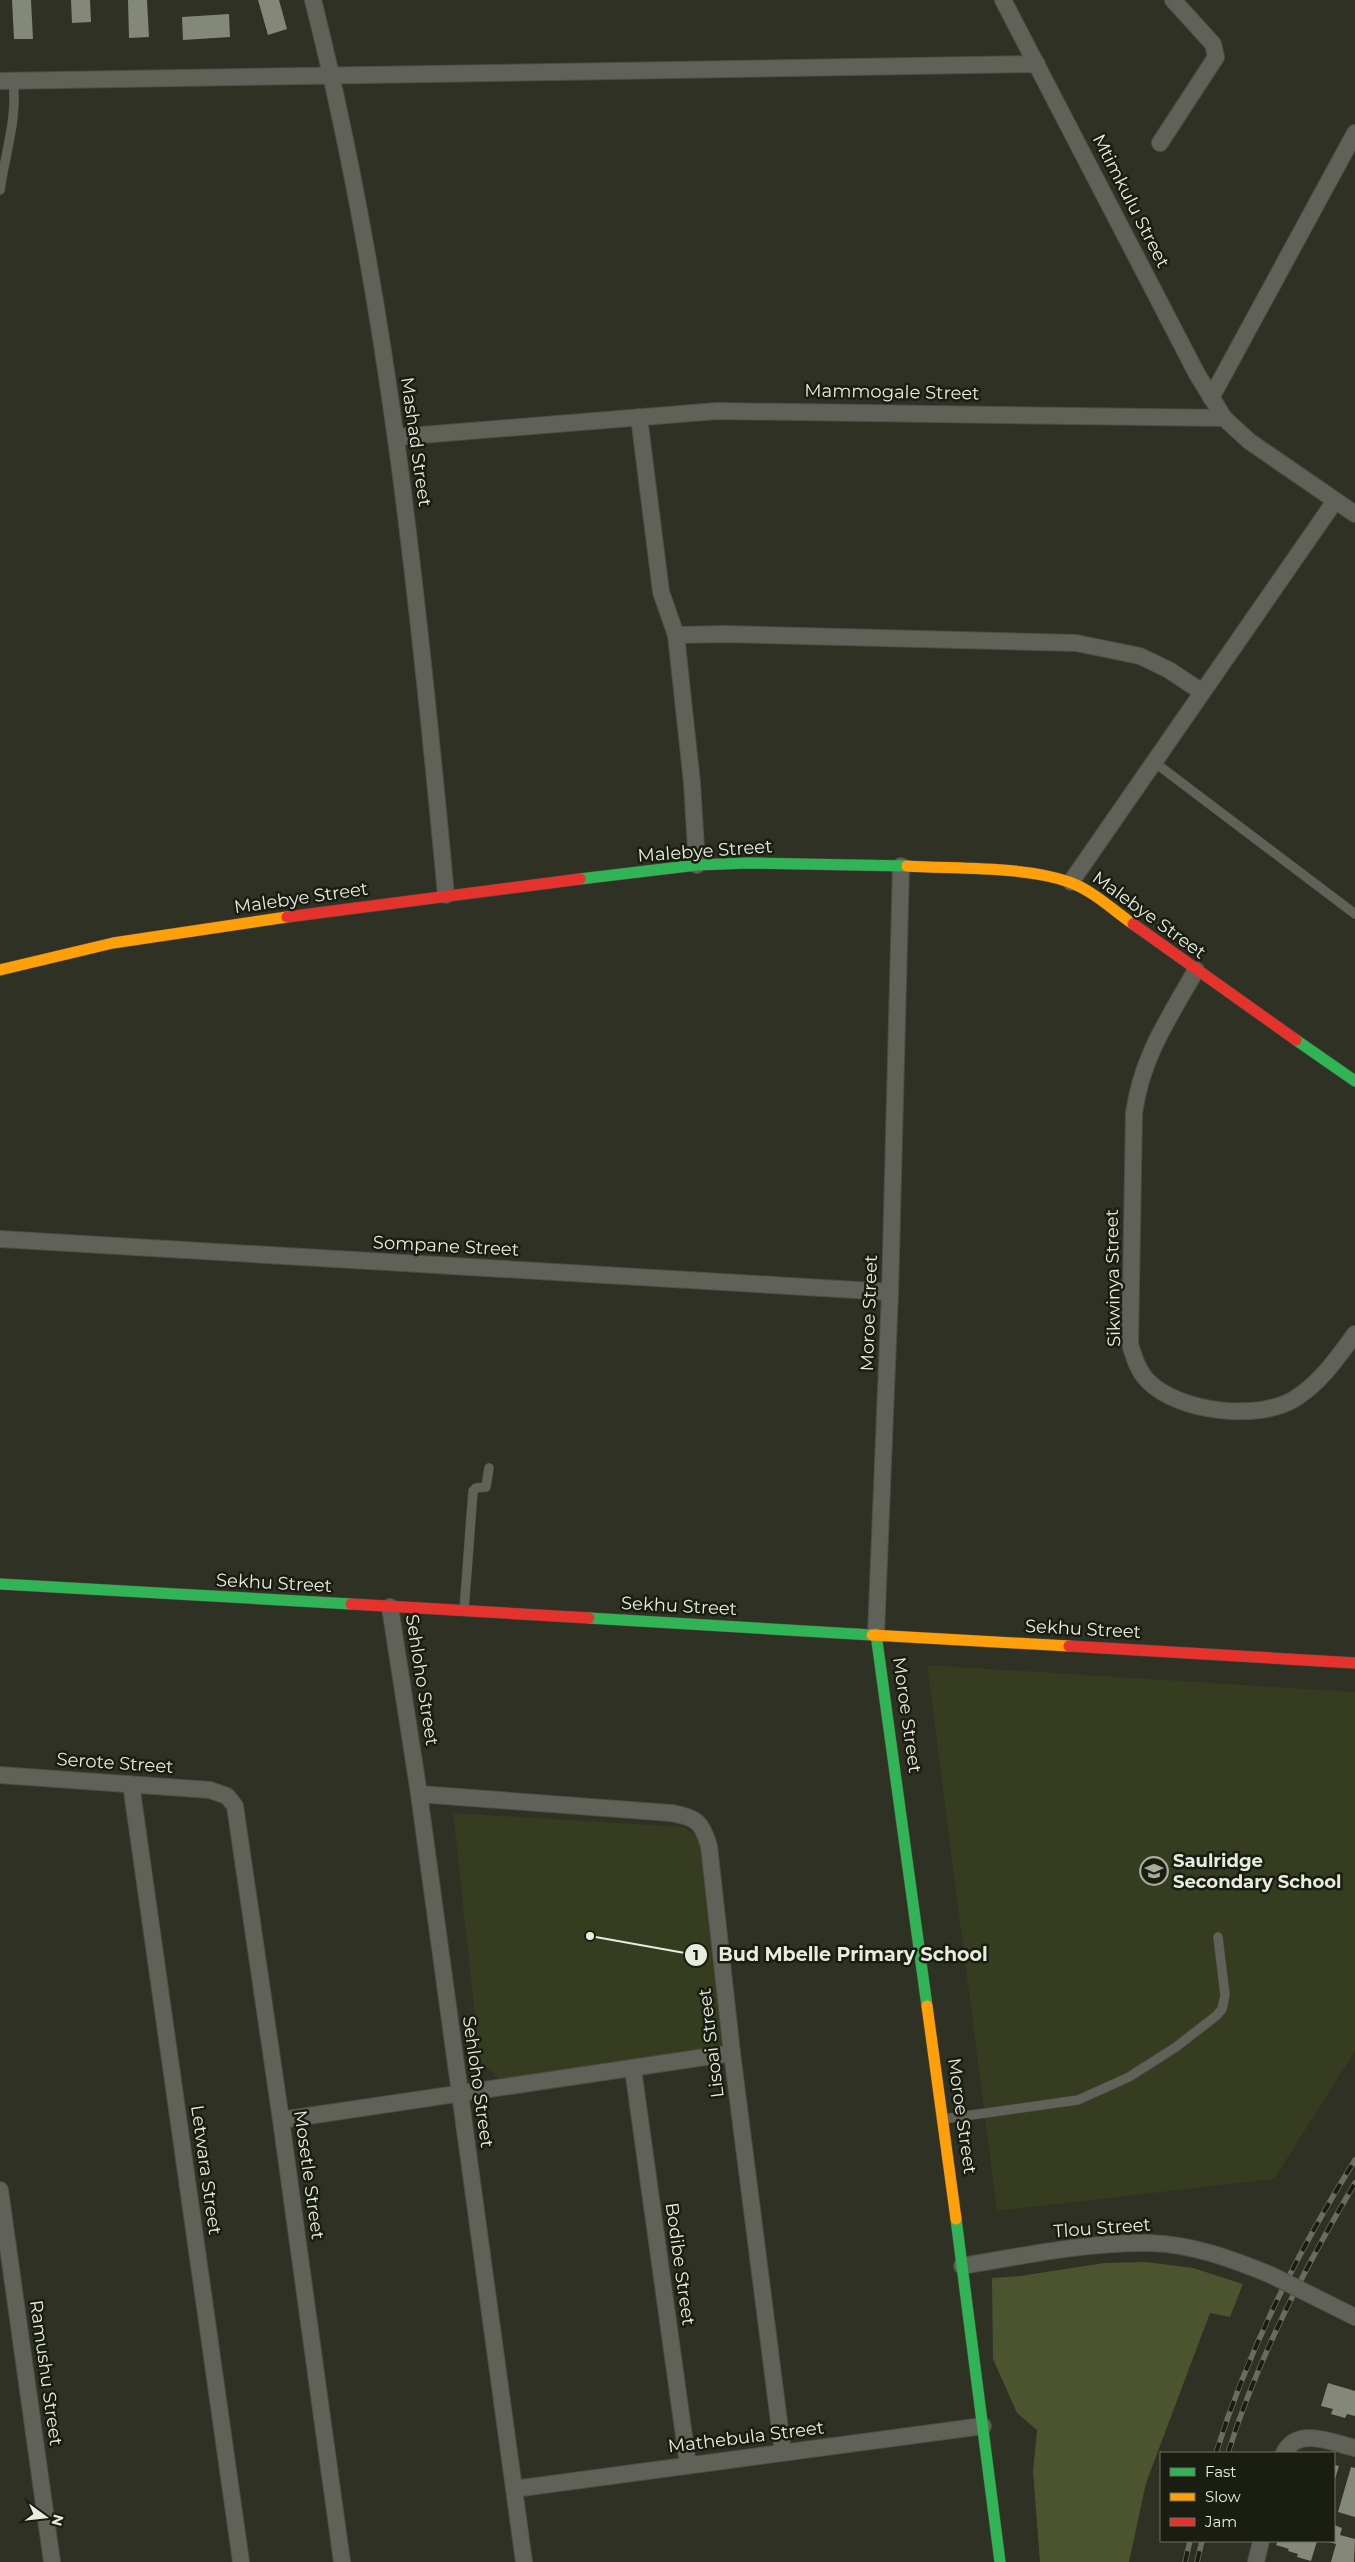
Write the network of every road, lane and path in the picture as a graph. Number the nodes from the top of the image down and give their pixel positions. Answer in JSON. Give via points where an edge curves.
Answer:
{"nodes":[{"id":1,"x":313,"y":0,"type":"edge"},
{"id":2,"x":1003,"y":0,"type":"edge"},
{"id":3,"x":1173,"y":0,"type":"edge"},
{"id":4,"x":1037,"y":64,"type":"junction"},
{"id":5,"x":332,"y":75,"type":"junction"},
{"id":6,"x":7,"y":81,"type":"edge"},
{"id":7,"x":1355,"y":134,"type":"edge"},
{"id":8,"x":1160,"y":143,"type":"dead end"},
{"id":9,"x":0,"y":190,"type":"edge"},
{"id":10,"x":1211,"y":398,"type":"junction"},
{"id":11,"x":639,"y":417,"type":"junction"},
{"id":12,"x":1224,"y":418,"type":"junction"},
{"id":13,"x":397,"y":437,"type":"junction"},
{"id":14,"x":1335,"y":502,"type":"junction"},
{"id":15,"x":1355,"y":514,"type":"edge"},
{"id":16,"x":676,"y":635,"type":"junction"},
{"id":17,"x":1202,"y":692,"type":"junction"},
{"id":18,"x":1154,"y":762,"type":"junction"},
{"id":19,"x":697,"y":865,"type":"junction"},
{"id":20,"x":900,"y":866,"type":"junction"},
{"id":21,"x":1072,"y":882,"type":"junction"},
{"id":22,"x":446,"y":895,"type":"junction"},
{"id":23,"x":1355,"y":914,"type":"edge"},
{"id":24,"x":0,"y":970,"type":"edge"},
{"id":25,"x":1196,"y":970,"type":"junction"},
{"id":26,"x":1355,"y":1081,"type":"edge"},
{"id":27,"x":0,"y":1239,"type":"edge"},
{"id":28,"x":890,"y":1292,"type":"junction"},
{"id":29,"x":1355,"y":1334,"type":"edge"},
{"id":30,"x":489,"y":1468,"type":"dead end"},
{"id":31,"x":0,"y":1584,"type":"edge"},
{"id":32,"x":390,"y":1607,"type":"junction"},
{"id":33,"x":464,"y":1611,"type":"junction"},
{"id":34,"x":876,"y":1634,"type":"junction"},
{"id":35,"x":1355,"y":1663,"type":"edge"},
{"id":36,"x":0,"y":1775,"type":"edge"},
{"id":37,"x":131,"y":1784,"type":"junction"},
{"id":38,"x":419,"y":1794,"type":"junction"},
{"id":39,"x":227,"y":1796,"type":"joint"},
{"id":40,"x":1218,"y":1937,"type":"dead end"},
{"id":41,"x":732,"y":2053,"type":"junction"},
{"id":42,"x":632,"y":2069,"type":"junction"},
{"id":43,"x":459,"y":2095,"type":"junction"},
{"id":44,"x":942,"y":2119,"type":"junction"},
{"id":45,"x":281,"y":2120,"type":"junction"},
{"id":46,"x":0,"y":2190,"type":"edge"},
{"id":47,"x":962,"y":2266,"type":"junction"},
{"id":48,"x":1355,"y":2316,"type":"edge"},
{"id":49,"x":983,"y":2426,"type":"junction"},
{"id":50,"x":1355,"y":2448,"type":"edge"},
{"id":51,"x":1285,"y":2452,"type":"edge"},
{"id":52,"x":783,"y":2453,"type":"junction"},
{"id":53,"x":688,"y":2465,"type":"junction"},
{"id":54,"x":514,"y":2489,"type":"junction"},
{"id":55,"x":1261,"y":2542,"type":"edge"},
{"id":56,"x":52,"y":2562,"type":"edge"},
{"id":57,"x":241,"y":2562,"type":"edge"},
{"id":58,"x":342,"y":2562,"type":"edge"},
{"id":59,"x":524,"y":2562,"type":"edge"},
{"id":60,"x":1000,"y":2562,"type":"edge"},
{"id":61,"x":1256,"y":2562,"type":"edge"}],
"edges":[{"from":1,"to":5,"type":"street","name":"Mashad Street"},
{"from":2,"to":4,"type":"street","name":"Mtimkulu Street"},
{"from":3,"to":8,"type":"street","via":[[1213,44],[1216,57]]},
{"from":4,"to":5,"type":"street"},
{"from":4,"to":10,"type":"street","name":"Mtimkulu Street"},
{"from":5,"to":6,"type":"street"},
{"from":5,"to":13,"type":"street","name":"Mashad Street"},
{"from":6,"to":9,"type":"lane","via":[[15,98],[14,116]]},
{"from":7,"to":10,"type":"street"},
{"from":10,"to":12,"type":"street","name":"Mtimkulu Street"},
{"from":11,"to":12,"type":"street","name":"Mammogale Street","via":[[717,410]]},
{"from":11,"to":13,"type":"street","name":"Mammogale Street"},
{"from":11,"to":16,"type":"street","via":[[661,592]]},
{"from":12,"to":14,"type":"street","via":[[1249,441]]},
{"from":13,"to":22,"type":"street","name":"Mashad Street"},
{"from":14,"to":15,"type":"street"},
{"from":14,"to":17,"type":"street"},
{"from":16,"to":17,"type":"street","via":[[1076,643],[1140,656]]},
{"from":16,"to":19,"type":"street"},
{"from":17,"to":18,"type":"street"},
{"from":18,"to":21,"type":"street"},
{"from":18,"to":23,"type":"lane"},
{"from":19,"to":20,"type":"street","name":"Malebye Street"},
{"from":19,"to":22,"type":"street","name":"Malebye Street"},
{"from":20,"to":21,"type":"street","name":"Malebye Street","via":[[1041,874]]},
{"from":20,"to":28,"type":"street","name":"Moroe Street"},
{"from":21,"to":25,"type":"street","name":"Malebye Street"},
{"from":22,"to":24,"type":"street","name":"Malebye Street","via":[[113,943]]},
{"from":25,"to":26,"type":"street","name":"Malebye Street"},
{"from":25,"to":29,"type":"street","name":"Sikwinya Street","via":[[1152,1046],[1138,1085],[1134,1113],[1130,1344],[1136,1364],[1147,1381],[1178,1401],[1243,1412],[1294,1400],[1327,1372]]},
{"from":27,"to":28,"type":"street","name":"Sompane Street"},
{"from":28,"to":34,"type":"street","name":"Moroe Street"},
{"from":30,"to":33,"type":"lane","via":[[486,1486],[473,1491]]},
{"from":31,"to":32,"type":"street","name":"Sekhu Street"},
{"from":32,"to":33,"type":"street","name":"Sekhu Street"},
{"from":32,"to":38,"type":"street","name":"Sehloho Street"},
{"from":33,"to":34,"type":"street","name":"Sekhu Street"},
{"from":34,"to":35,"type":"street","name":"Sekhu Street"},
{"from":34,"to":44,"type":"street","name":"Moroe Street"},
{"from":36,"to":37,"type":"street","name":"Serote Street"},
{"from":37,"to":39,"type":"street","name":"Serote Street","via":[[210,1790]]},
{"from":37,"to":57,"type":"street","name":"Letwara Street"},
{"from":38,"to":41,"type":"street","name":"Lisoai Street","via":[[655,1811],[686,1815],[697,1821],[709,1846]]},
{"from":38,"to":43,"type":"street","name":"Sehloho Street"},
{"from":39,"to":45,"type":"street","name":"Mosetle Street","via":[[235,1806],[239,1823]]},
{"from":40,"to":44,"type":"lane","via":[[1225,1995],[1222,2009],[1176,2046],[1129,2077],[1078,2100]]},
{"from":41,"to":42,"type":"street"},
{"from":41,"to":52,"type":"street","name":"Lisoai Street"},
{"from":42,"to":43,"type":"street"},
{"from":42,"to":53,"type":"street","name":"Bodibe Street"},
{"from":43,"to":45,"type":"street"},
{"from":43,"to":54,"type":"street","name":"Sehloho Street"},
{"from":44,"to":47,"type":"street","name":"Moroe Street"},
{"from":45,"to":58,"type":"street","name":"Mosetle Street"},
{"from":46,"to":56,"type":"street","name":"Ramushu Street"},
{"from":47,"to":48,"type":"street","name":"Tlou Street","bridge":true,"via":[[1038,2253],[1149,2243],[1226,2256]]},
{"from":47,"to":49,"type":"street","name":"Moroe Street"},
{"from":49,"to":52,"type":"street","name":"Mathebula Street"},
{"from":49,"to":60,"type":"street","name":"Moroe Street"},
{"from":50,"to":51,"type":"street","via":[[1302,2438],[1293,2442]]},
{"from":52,"to":53,"type":"street","name":"Mathebula Street"},
{"from":53,"to":54,"type":"street","name":"Mathebula Street"},
{"from":54,"to":59,"type":"street","name":"Sehloho Street"},
{"from":55,"to":61,"type":"street"}]}
